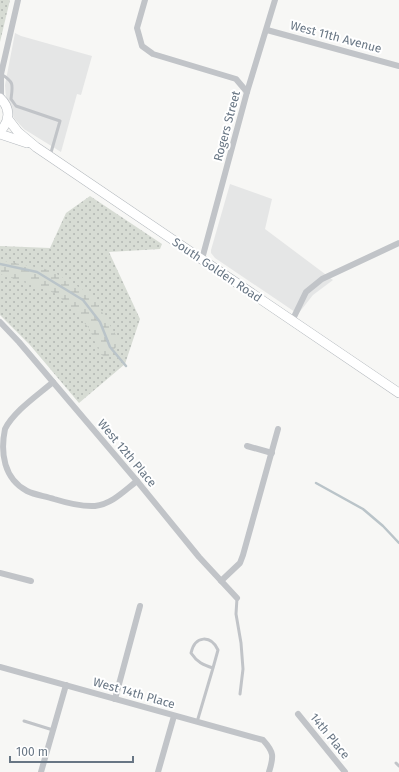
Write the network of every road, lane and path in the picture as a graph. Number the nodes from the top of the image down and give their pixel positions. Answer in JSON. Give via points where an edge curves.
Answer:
{"nodes":[{"id":1,"x":18,"y":0,"type":"edge"},
{"id":2,"x":145,"y":0,"type":"edge"},
{"id":3,"x":276,"y":0,"type":"edge"},
{"id":4,"x":267,"y":30,"type":"junction"},
{"id":5,"x":399,"y":66,"type":"edge"},
{"id":6,"x":0,"y":75,"type":"edge"},
{"id":7,"x":247,"y":92,"type":"junction"},
{"id":8,"x":2,"y":100,"type":"edge"},
{"id":9,"x":8,"y":119,"type":"junction"},
{"id":10,"x":0,"y":131,"type":"edge"},
{"id":11,"x":0,"y":134,"type":"edge"},
{"id":12,"x":36,"y":147,"type":"junction"},
{"id":13,"x":49,"y":157,"type":"junction"},
{"id":14,"x":399,"y":243,"type":"edge"},
{"id":15,"x":202,"y":259,"type":"junction"},
{"id":16,"x":292,"y":321,"type":"junction"},
{"id":17,"x":0,"y":322,"type":"edge"},
{"id":18,"x":53,"y":382,"type":"junction"},
{"id":19,"x":399,"y":393,"type":"edge"},
{"id":20,"x":278,"y":429,"type":"dead end"},
{"id":21,"x":247,"y":446,"type":"dead end"},
{"id":22,"x":272,"y":453,"type":"junction"},
{"id":23,"x":137,"y":481,"type":"junction"},
{"id":24,"x":0,"y":573,"type":"edge"},
{"id":25,"x":221,"y":581,"type":"junction"},
{"id":26,"x":31,"y":582,"type":"dead end"},
{"id":27,"x":237,"y":598,"type":"joint"},
{"id":28,"x":140,"y":606,"type":"dead end"},
{"id":29,"x":0,"y":667,"type":"edge"},
{"id":30,"x":213,"y":668,"type":"junction"},
{"id":31,"x":66,"y":685,"type":"junction"},
{"id":32,"x":240,"y":694,"type":"dead end"},
{"id":33,"x":114,"y":699,"type":"junction"},
{"id":34,"x":298,"y":714,"type":"dead end"},
{"id":35,"x":174,"y":716,"type":"junction"},
{"id":36,"x":24,"y":721,"type":"dead end"},
{"id":37,"x":197,"y":722,"type":"junction"},
{"id":38,"x":53,"y":730,"type":"junction"},
{"id":39,"x":396,"y":763,"type":"dead end"},
{"id":40,"x":399,"y":766,"type":"edge"},
{"id":41,"x":41,"y":772,"type":"edge"},
{"id":42,"x":158,"y":772,"type":"edge"},
{"id":43,"x":269,"y":772,"type":"edge"},
{"id":44,"x":345,"y":772,"type":"edge"}],
"edges":[{"from":1,"to":6,"type":"street"},
{"from":2,"to":7,"type":"street","via":[[137,28],[142,46],[153,54],[236,79]]},
{"from":3,"to":4,"type":"street","name":"Rogers Street"},
{"from":4,"to":5,"type":"street","name":"West 11th Avenue"},
{"from":4,"to":7,"type":"street","name":"Rogers Street"},
{"from":6,"to":8,"type":"street"},
{"from":6,"to":13,"type":"lane","via":[[10,80],[13,86],[11,99],[16,106],[60,121]]},
{"from":7,"to":15,"type":"street","name":"Rogers Street"},
{"from":8,"to":9,"type":"main road"},
{"from":9,"to":10,"type":"main road"},
{"from":9,"to":12,"type":"main road","name":"South Golden Road","via":[[18,132]]},
{"from":11,"to":12,"type":"main road","name":"South Golden Road"},
{"from":12,"to":13,"type":"main road","name":"South Golden Road"},
{"from":13,"to":15,"type":"main road","name":"South Golden Road"},
{"from":14,"to":16,"type":"street","via":[[322,279],[306,292]]},
{"from":15,"to":16,"type":"main road","name":"South Golden Road"},
{"from":16,"to":19,"type":"main road","name":"South Golden Road"},
{"from":17,"to":18,"type":"street","name":"West 12th Place"},
{"from":18,"to":23,"type":"street","name":"West 12th Place"},
{"from":18,"to":23,"type":"street","via":[[13,418],[5,429],[0,453],[2,462],[14,481],[30,492],[74,504],[95,506],[116,498]]},
{"from":20,"to":22,"type":"street"},
{"from":21,"to":22,"type":"street"},
{"from":22,"to":25,"type":"street","via":[[240,563]]},
{"from":23,"to":25,"type":"street","name":"West 12th Place"},
{"from":24,"to":26,"type":"street"},
{"from":25,"to":27,"type":"street","name":"West 12th Place"},
{"from":27,"to":32,"type":"lane","via":[[236,614],[243,669]]},
{"from":28,"to":33,"type":"street"},
{"from":29,"to":31,"type":"street","name":"West 14th Place"},
{"from":30,"to":30,"type":"lane","via":[[202,665],[191,653],[193,646],[205,638],[216,645],[218,650]]},
{"from":30,"to":37,"type":"lane"},
{"from":31,"to":33,"type":"street","name":"West 14th Place"},
{"from":31,"to":38,"type":"street"},
{"from":33,"to":35,"type":"street","name":"West 14th Place"},
{"from":34,"to":44,"type":"street","name":"14th Place"},
{"from":35,"to":37,"type":"street","name":"West 14th Place"},
{"from":35,"to":42,"type":"street"},
{"from":36,"to":38,"type":"lane"},
{"from":37,"to":43,"type":"street","name":"West 14th Place","via":[[263,740],[272,749],[273,760]]},
{"from":38,"to":41,"type":"street"},
{"from":39,"to":40,"type":"lane"}]}
